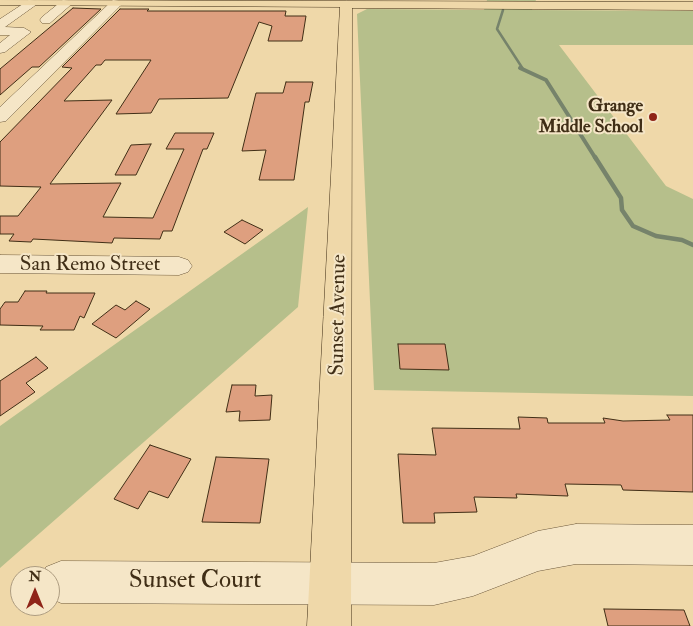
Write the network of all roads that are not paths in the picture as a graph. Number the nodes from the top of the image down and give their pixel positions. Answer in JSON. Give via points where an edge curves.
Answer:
{"nodes":[{"id":1,"x":89,"y":1,"type":"edge"},
{"id":2,"x":175,"y":1,"type":"edge"},
{"id":3,"x":0,"y":2,"type":"edge"},
{"id":4,"x":34,"y":2,"type":"junction"},
{"id":5,"x":68,"y":2,"type":"junction"},
{"id":6,"x":118,"y":2,"type":"junction"},
{"id":7,"x":346,"y":2,"type":"edge"},
{"id":8,"x":608,"y":3,"type":"edge"},
{"id":9,"x":693,"y":6,"type":"edge"},
{"id":10,"x":46,"y":20,"type":"dead end"},
{"id":11,"x":0,"y":25,"type":"edge"},
{"id":12,"x":0,"y":31,"type":"edge"},
{"id":13,"x":0,"y":49,"type":"edge"},
{"id":14,"x":0,"y":117,"type":"edge"},
{"id":15,"x":0,"y":264,"type":"edge"},
{"id":16,"x":179,"y":266,"type":"dead end"},
{"id":17,"x":693,"y":545,"type":"edge"},
{"id":18,"x":60,"y":582,"type":"dead end"},
{"id":19,"x":330,"y":582,"type":"junction"},
{"id":20,"x":329,"y":626,"type":"edge"}],
"edges":[{"from":1,"to":5,"type":"main road"},
{"from":1,"to":6,"type":"main road"},
{"from":2,"to":6,"type":"main road"},
{"from":2,"to":7,"type":"main road"},
{"from":3,"to":4,"type":"main road"},
{"from":4,"to":5,"type":"main road"},
{"from":4,"to":11,"type":"street"},
{"from":5,"to":10,"type":"street"},
{"from":6,"to":14,"type":"street"},
{"from":7,"to":8,"type":"main road"},
{"from":7,"to":19,"type":"main road","name":"Sunset Avenue"},
{"from":8,"to":9,"type":"main road"},
{"from":12,"to":13,"type":"street","via":[[24,32]]},
{"from":15,"to":16,"type":"street","name":"San Remo Street"},
{"from":17,"to":19,"type":"street","name":"Sunset Court","via":[[576,544],[538,551],[473,576],[434,584]]},
{"from":18,"to":19,"type":"street","name":"Sunset Court"},
{"from":19,"to":20,"type":"main road","name":"Sunset Avenue"}]}
